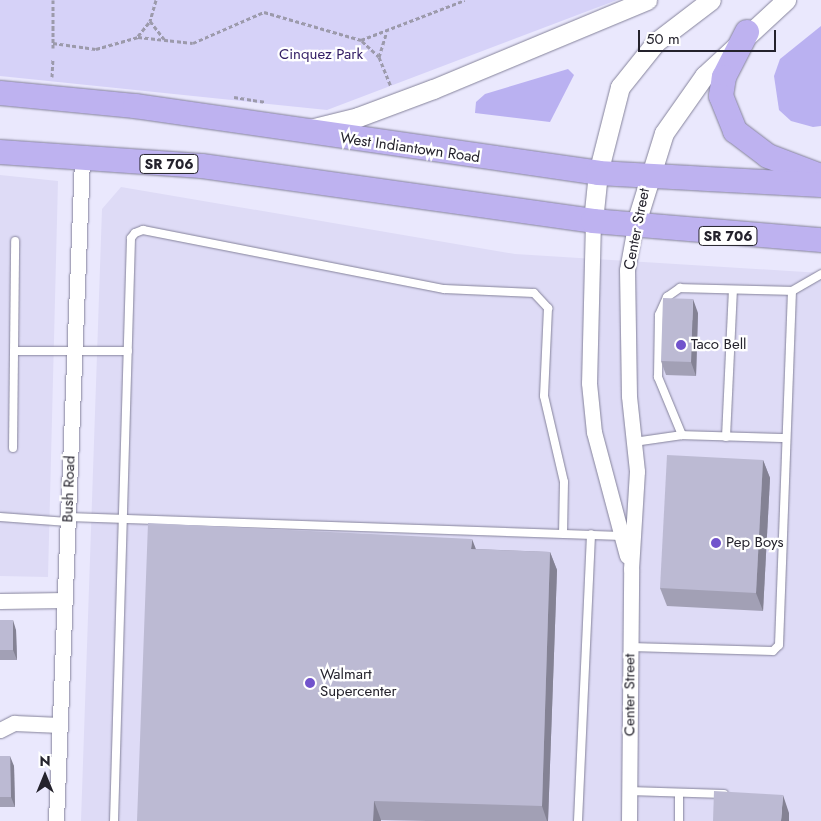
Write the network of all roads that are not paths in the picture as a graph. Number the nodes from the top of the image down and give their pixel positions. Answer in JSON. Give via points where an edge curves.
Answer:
{"nodes":[{"id":1,"x":645,"y":0,"type":"edge"},
{"id":2,"x":711,"y":0,"type":"edge"},
{"id":3,"x":786,"y":0,"type":"edge"},
{"id":4,"x":747,"y":32,"type":"junction"},
{"id":5,"x":0,"y":93,"type":"edge"},
{"id":6,"x":298,"y":132,"type":"junction"},
{"id":7,"x":0,"y":152,"type":"edge"},
{"id":8,"x":82,"y":158,"type":"junction"},
{"id":9,"x":598,"y":173,"type":"junction"},
{"id":10,"x":821,"y":176,"type":"edge"},
{"id":11,"x":647,"y":178,"type":"junction"},
{"id":12,"x":821,"y":185,"type":"edge"},
{"id":13,"x":593,"y":221,"type":"junction"},
{"id":14,"x":635,"y":226,"type":"junction"},
{"id":15,"x":15,"y":240,"type":"dead end"},
{"id":16,"x":821,"y":240,"type":"edge"},
{"id":17,"x":821,"y":274,"type":"edge"},
{"id":18,"x":733,"y":290,"type":"junction"},
{"id":19,"x":792,"y":291,"type":"junction"},
{"id":20,"x":74,"y":350,"type":"junction"},
{"id":21,"x":14,"y":351,"type":"junction"},
{"id":22,"x":128,"y":351,"type":"junction"},
{"id":23,"x":682,"y":435,"type":"junction"},
{"id":24,"x":726,"y":437,"type":"junction"},
{"id":25,"x":786,"y":438,"type":"junction"},
{"id":26,"x":634,"y":442,"type":"junction"},
{"id":27,"x":12,"y":448,"type":"dead end"},
{"id":28,"x":0,"y":517,"type":"edge"},
{"id":29,"x":124,"y":518,"type":"junction"},
{"id":30,"x":68,"y":519,"type":"junction"},
{"id":31,"x":563,"y":534,"type":"junction"},
{"id":32,"x":591,"y":534,"type":"junction"},
{"id":33,"x":622,"y":536,"type":"junction"},
{"id":34,"x":631,"y":569,"type":"junction"},
{"id":35,"x":65,"y":600,"type":"junction"},
{"id":36,"x":0,"y":601,"type":"edge"},
{"id":37,"x":630,"y":647,"type":"junction"},
{"id":38,"x":60,"y":725,"type":"junction"},
{"id":39,"x":0,"y":730,"type":"edge"},
{"id":40,"x":629,"y":791,"type":"junction"},
{"id":41,"x":679,"y":793,"type":"junction"},
{"id":42,"x":738,"y":794,"type":"edge"},
{"id":43,"x":56,"y":821,"type":"edge"},
{"id":44,"x":114,"y":821,"type":"edge"},
{"id":45,"x":578,"y":821,"type":"edge"},
{"id":46,"x":629,"y":821,"type":"edge"},
{"id":47,"x":679,"y":821,"type":"edge"}],
"edges":[{"from":1,"to":6,"type":"street","via":[[389,106]]},
{"from":2,"to":9,"type":"street","via":[[688,14],[638,61],[620,87]]},
{"from":3,"to":4,"type":"street","name":"Center Street"},
{"from":4,"to":10,"type":"main road","via":[[724,77],[721,96],[735,131],[768,156]]},
{"from":4,"to":11,"type":"street","name":"Center Street","via":[[704,76],[664,133]]},
{"from":5,"to":6,"type":"main road","name":"West Indiantown Road","via":[[135,106]]},
{"from":6,"to":9,"type":"main road","name":"West Indiantown Road"},
{"from":7,"to":8,"type":"main road","number":"SR 706"},
{"from":8,"to":13,"type":"main road","number":"SR 706","via":[[202,166]]},
{"from":8,"to":20,"type":"street","name":"Bush Road"},
{"from":9,"to":11,"type":"main road","name":"West Indiantown Road"},
{"from":9,"to":13,"type":"street"},
{"from":11,"to":12,"type":"main road","name":"West Indiantown Road"},
{"from":11,"to":14,"type":"street","name":"Center Street"},
{"from":13,"to":14,"type":"main road","number":"SR 706"},
{"from":13,"to":33,"type":"street","name":"Center Street","via":[[589,382],[594,432]]},
{"from":14,"to":16,"type":"main road","number":"SR 706"},
{"from":14,"to":26,"type":"street","name":"Center Street","via":[[627,270]]},
{"from":15,"to":21,"type":"lane"},
{"from":17,"to":19,"type":"lane"},
{"from":18,"to":19,"type":"lane"},
{"from":18,"to":23,"type":"lane","via":[[680,288],[662,303],[658,377]]},
{"from":18,"to":24,"type":"lane"},
{"from":19,"to":25,"type":"lane"},
{"from":20,"to":21,"type":"lane"},
{"from":20,"to":22,"type":"lane"},
{"from":20,"to":30,"type":"street","name":"Bush Road"},
{"from":21,"to":27,"type":"lane"},
{"from":22,"to":29,"type":"lane"},
{"from":22,"to":31,"type":"lane","via":[[131,238],[143,230],[444,289],[534,294],[548,308],[544,396],[564,482]]},
{"from":23,"to":24,"type":"lane"},
{"from":23,"to":26,"type":"lane"},
{"from":24,"to":25,"type":"lane"},
{"from":25,"to":37,"type":"lane","via":[[779,645],[773,651]]},
{"from":26,"to":34,"type":"street","name":"Center Street","via":[[637,471]]},
{"from":28,"to":30,"type":"lane"},
{"from":29,"to":30,"type":"lane"},
{"from":29,"to":31,"type":"lane"},
{"from":29,"to":44,"type":"lane"},
{"from":30,"to":35,"type":"street","name":"Bush Road"},
{"from":31,"to":32,"type":"lane"},
{"from":32,"to":33,"type":"lane"},
{"from":32,"to":45,"type":"lane"},
{"from":33,"to":34,"type":"street","name":"Center Street"},
{"from":34,"to":37,"type":"street","name":"Center Street"},
{"from":35,"to":36,"type":"street"},
{"from":35,"to":38,"type":"street","name":"Bush Road"},
{"from":37,"to":40,"type":"street","name":"Center Street"},
{"from":38,"to":39,"type":"street","via":[[14,723]]},
{"from":38,"to":43,"type":"street","name":"Bush Road"},
{"from":40,"to":41,"type":"lane"},
{"from":40,"to":46,"type":"street","name":"Center Street"},
{"from":41,"to":42,"type":"lane"},
{"from":41,"to":47,"type":"lane"}]}
